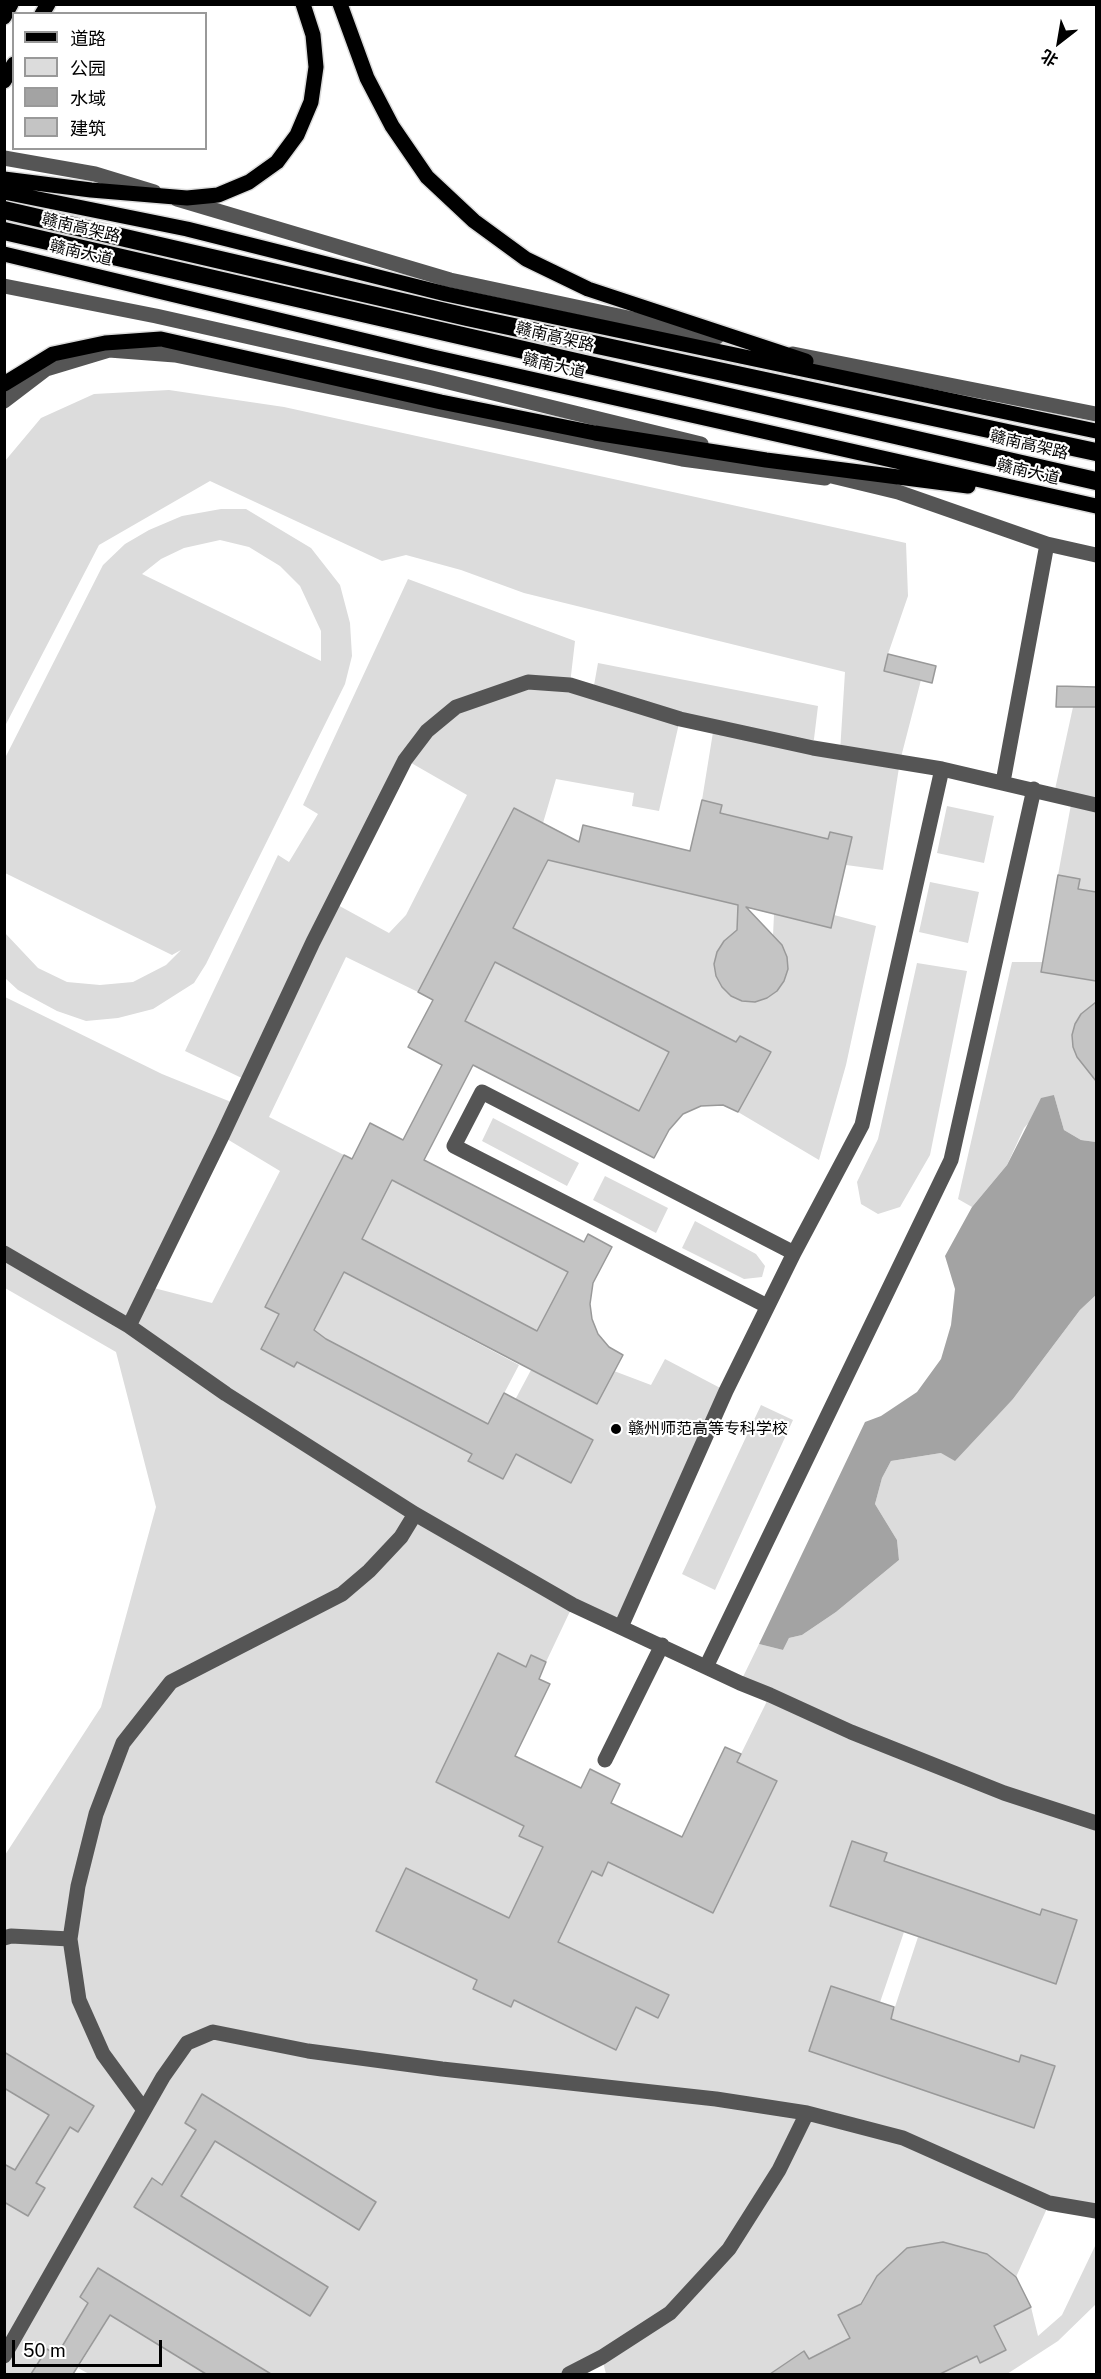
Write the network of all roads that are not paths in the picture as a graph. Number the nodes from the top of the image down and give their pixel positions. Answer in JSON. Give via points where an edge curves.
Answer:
{"nodes":[{"id":1,"x":11,"y":4,"type":"edge"},
{"id":2,"x":303,"y":4,"type":"edge"},
{"id":3,"x":340,"y":4,"type":"edge"},
{"id":4,"x":4,"y":17,"type":"edge"},
{"id":5,"x":12,"y":67,"type":"edge"},
{"id":6,"x":4,"y":81,"type":"edge"},
{"id":7,"x":4,"y":158,"type":"edge"},
{"id":8,"x":4,"y":179,"type":"edge"},
{"id":9,"x":4,"y":192,"type":"edge"},
{"id":10,"x":170,"y":197,"type":"junction"},
{"id":11,"x":4,"y":210,"type":"edge"},
{"id":12,"x":4,"y":231,"type":"edge"},
{"id":13,"x":4,"y":254,"type":"edge"},
{"id":14,"x":4,"y":286,"type":"edge"},
{"id":15,"x":773,"y":349,"type":"junction"},
{"id":16,"x":863,"y":381,"type":"junction"},
{"id":17,"x":4,"y":384,"type":"edge"},
{"id":18,"x":4,"y":401,"type":"edge"},
{"id":19,"x":1096,"y":414,"type":"edge"},
{"id":20,"x":1096,"y":431,"type":"edge"},
{"id":21,"x":1096,"y":452,"type":"edge"},
{"id":22,"x":766,"y":460,"type":"junction"},
{"id":23,"x":1096,"y":481,"type":"edge"},
{"id":24,"x":858,"y":482,"type":"junction"},
{"id":25,"x":1064,"y":499,"type":"junction"},
{"id":26,"x":1096,"y":506,"type":"edge"},
{"id":27,"x":1047,"y":544,"type":"junction"},
{"id":28,"x":1096,"y":555,"type":"edge"},
{"id":29,"x":942,"y":769,"type":"junction"},
{"id":30,"x":1003,"y":782,"type":"junction"},
{"id":31,"x":1034,"y":789,"type":"junction"},
{"id":32,"x":1096,"y":805,"type":"edge"},
{"id":33,"x":4,"y":1253,"type":"edge"},
{"id":34,"x":794,"y":1253,"type":"junction"},
{"id":35,"x":767,"y":1306,"type":"junction"},
{"id":36,"x":129,"y":1326,"type":"junction"},
{"id":37,"x":415,"y":1514,"type":"junction"},
{"id":38,"x":621,"y":1627,"type":"junction"},
{"id":39,"x":662,"y":1645,"type":"junction"},
{"id":40,"x":706,"y":1667,"type":"junction"},
{"id":41,"x":606,"y":1760,"type":"dead end"},
{"id":42,"x":1096,"y":1822,"type":"edge"},
{"id":43,"x":4,"y":1938,"type":"edge"},
{"id":44,"x":70,"y":1939,"type":"junction"},
{"id":45,"x":144,"y":2110,"type":"junction"},
{"id":46,"x":807,"y":2113,"type":"junction"},
{"id":47,"x":1096,"y":2211,"type":"edge"},
{"id":48,"x":4,"y":2356,"type":"edge"},
{"id":49,"x":569,"y":2374,"type":"edge"}],
"edges":[{"from":1,"to":4,"type":"main road"},
{"from":2,"to":10,"type":"main road","via":[[313,35],[316,67],[311,102],[297,135],[277,162],[249,182],[218,195]]},
{"from":3,"to":15,"type":"main road","via":[[368,78],[392,126],[427,177],[474,221],[526,259],[588,289]]},
{"from":5,"to":6,"type":"main road"},
{"from":7,"to":10,"type":"street","via":[[95,174]]},
{"from":8,"to":10,"type":"main road"},
{"from":9,"to":16,"type":"main road","via":[[188,229],[446,294]]},
{"from":10,"to":15,"type":"street","via":[[450,280]]},
{"from":11,"to":21,"type":"highway","name":"赣南高架路","via":[[455,315]]},
{"from":12,"to":23,"type":"highway","name":"赣南高架路"},
{"from":13,"to":25,"type":"main road","name":"赣南大道","via":[[433,357]]},
{"from":14,"to":22,"type":"street","via":[[432,378]]},
{"from":15,"to":16,"type":"main road"},
{"from":15,"to":19,"type":"street"},
{"from":16,"to":20,"type":"main road"},
{"from":17,"to":22,"type":"main road","via":[[53,354],[105,343],[160,339],[595,433]]},
{"from":18,"to":24,"type":"street","via":[[46,369],[109,350],[175,355],[682,459]]},
{"from":22,"to":24,"type":"street"},
{"from":22,"to":25,"type":"main road"},
{"from":24,"to":27,"type":"street"},
{"from":25,"to":26,"type":"main road","name":"赣南大道"},
{"from":27,"to":28,"type":"street"},
{"from":27,"to":30,"type":"street"},
{"from":29,"to":30,"type":"street"},
{"from":29,"to":34,"type":"street","via":[[862,1125]]},
{"from":29,"to":36,"type":"street","via":[[813,748],[680,718],[570,685],[528,682],[456,707],[427,731],[405,760]]},
{"from":30,"to":31,"type":"street"},
{"from":31,"to":32,"type":"street"},
{"from":31,"to":40,"type":"street","via":[[951,1160]]},
{"from":33,"to":36,"type":"street"},
{"from":34,"to":35,"type":"street"},
{"from":34,"to":35,"type":"street","via":[[482,1092],[454,1146]]},
{"from":35,"to":38,"type":"street"},
{"from":36,"to":37,"type":"street","via":[[226,1394]]},
{"from":37,"to":38,"type":"street","via":[[560,1598]]},
{"from":37,"to":44,"type":"street","via":[[369,1571],[342,1594],[171,1682],[123,1743],[96,1814]]},
{"from":38,"to":39,"type":"street"},
{"from":39,"to":40,"type":"street"},
{"from":39,"to":41,"type":"street"},
{"from":40,"to":42,"type":"street","via":[[851,1732],[1004,1793]]},
{"from":43,"to":44,"type":"street"},
{"from":44,"to":45,"type":"street","via":[[78,2000],[103,2054]]},
{"from":45,"to":46,"type":"street","via":[[187,2043],[213,2032],[308,2051],[431,2068],[716,2099]]},
{"from":45,"to":48,"type":"street"},
{"from":46,"to":47,"type":"street","via":[[903,2138],[1049,2203]]},
{"from":46,"to":49,"type":"street","via":[[779,2170],[729,2249],[670,2313]]}]}
